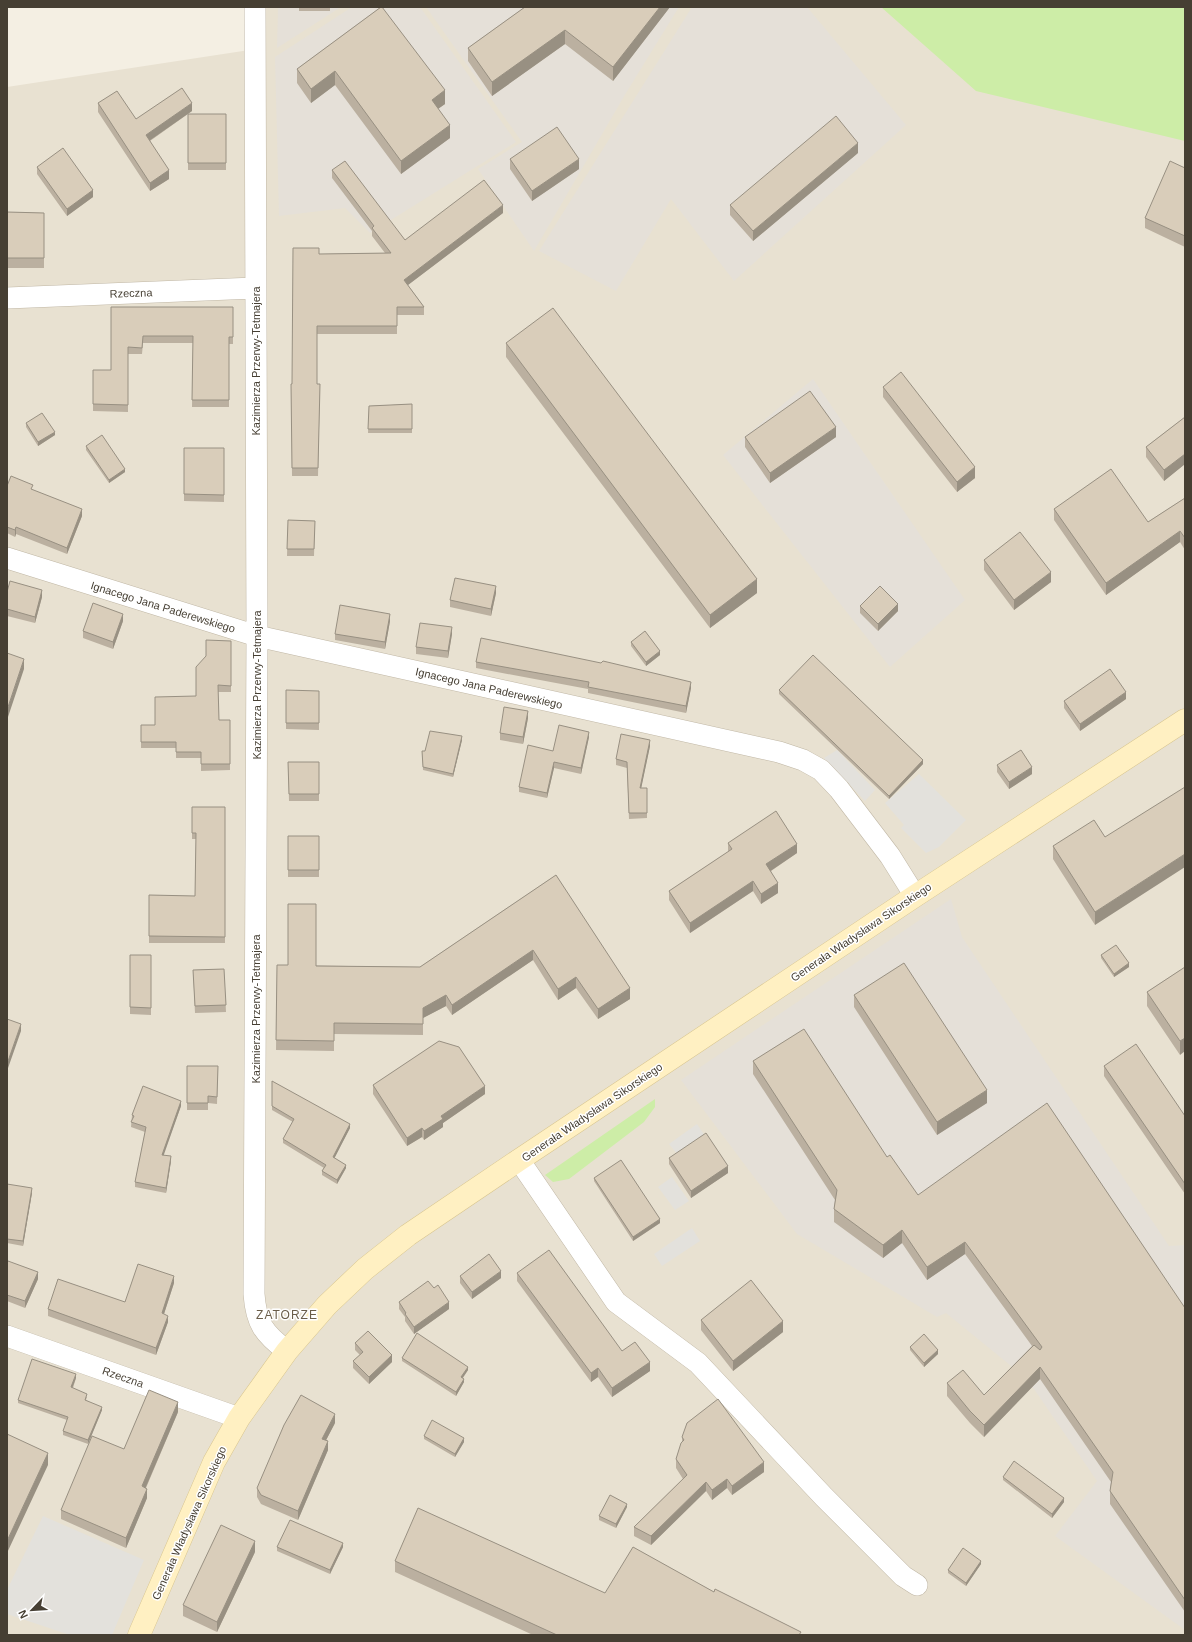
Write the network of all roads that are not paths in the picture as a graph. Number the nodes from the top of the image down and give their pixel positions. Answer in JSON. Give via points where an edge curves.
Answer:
{"nodes":[{"id":1,"x":255,"y":7,"type":"edge"},
{"id":2,"x":255,"y":288,"type":"junction"},
{"id":3,"x":7,"y":298,"type":"edge"},
{"id":4,"x":7,"y":558,"type":"edge"},
{"id":5,"x":257,"y":636,"type":"junction"},
{"id":6,"x":1185,"y":720,"type":"edge"},
{"id":7,"x":916,"y":896,"type":"junction"},
{"id":8,"x":519,"y":1160,"type":"junction"},
{"id":9,"x":7,"y":1336,"type":"edge"},
{"id":10,"x":287,"y":1351,"type":"junction"},
{"id":11,"x":239,"y":1418,"type":"junction"},
{"id":12,"x":917,"y":1585,"type":"dead end"},
{"id":13,"x":139,"y":1635,"type":"edge"}],
"edges":[{"from":1,"to":2,"type":"street","name":"Kazimierza Przerwy-Tetmajera"},
{"from":2,"to":3,"type":"street","name":"Rzeczna"},
{"from":2,"to":5,"type":"street","name":"Kazimierza Przerwy-Tetmajera"},
{"from":4,"to":5,"type":"street","name":"Ignacego Jana Paderewskiego"},
{"from":5,"to":7,"type":"street","name":"Ignacego Jana Paderewskiego","via":[[803,760],[821,770],[839,789],[890,856]]},
{"from":5,"to":10,"type":"street","name":"Kazimierza Przerwy-Tetmajera","via":[[254,1294],[259,1323],[271,1340]]},
{"from":6,"to":7,"type":"main road","name":"Generała Władysława Sikorskiego"},
{"from":7,"to":8,"type":"main road","name":"Generała Władysława Sikorskiego"},
{"from":8,"to":10,"type":"main road","name":"Generała Władysława Sikorskiego","via":[[408,1235],[365,1269],[326,1305]]},
{"from":8,"to":12,"type":"street","via":[[616,1302],[698,1363],[830,1503],[903,1576]]},
{"from":9,"to":11,"type":"street","name":"Rzeczna"},
{"from":10,"to":11,"type":"main road","name":"Generała Władysława Sikorskiego"},
{"from":11,"to":13,"type":"main road","name":"Generała Władysława Sikorskiego","via":[[214,1462]]}]}
